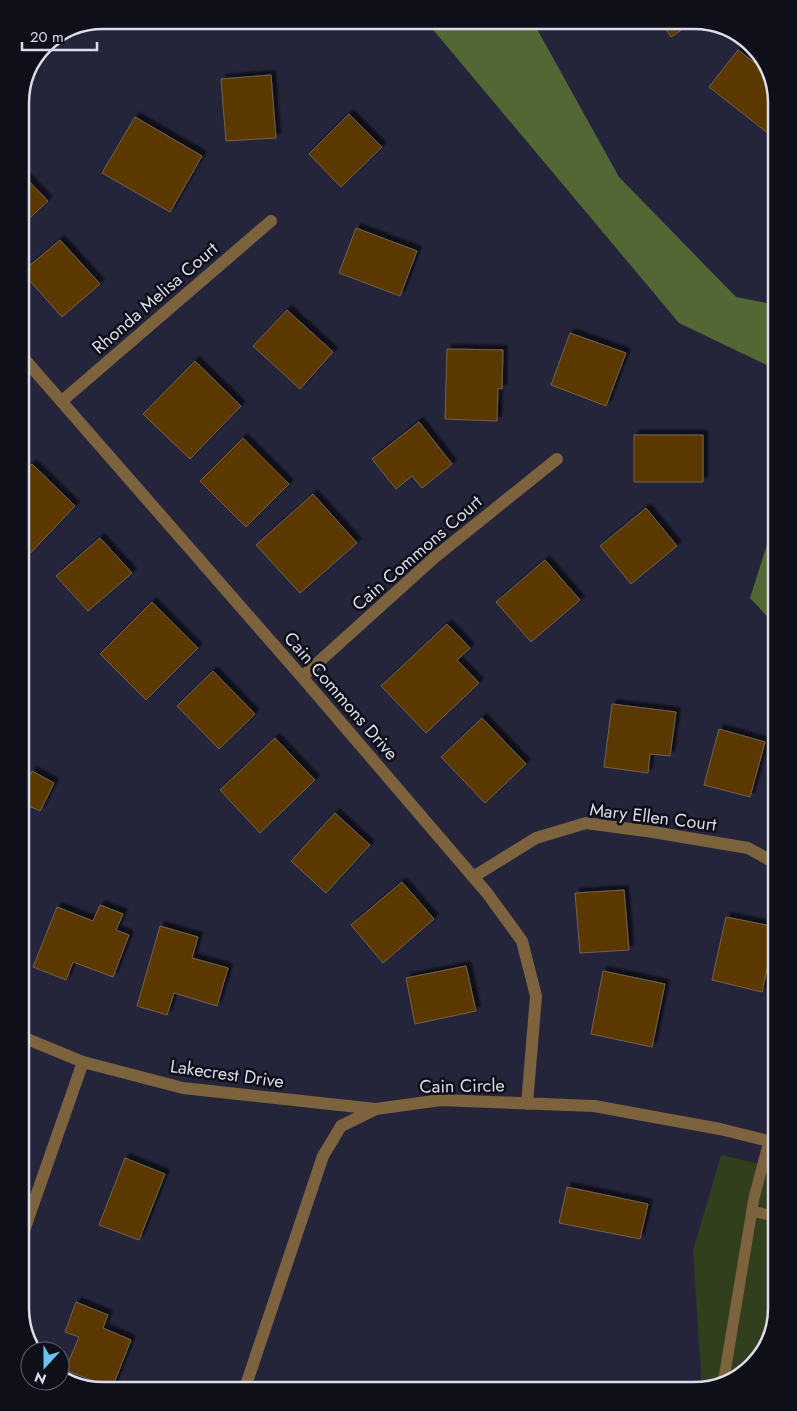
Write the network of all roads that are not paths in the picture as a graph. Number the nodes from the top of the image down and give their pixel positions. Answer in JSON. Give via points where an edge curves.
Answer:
{"nodes":[{"id":1,"x":272,"y":221,"type":"dead end"},
{"id":2,"x":29,"y":364,"type":"edge"},
{"id":3,"x":62,"y":402,"type":"junction"},
{"id":4,"x":557,"y":459,"type":"dead end"},
{"id":5,"x":302,"y":677,"type":"junction"},
{"id":6,"x":768,"y":859,"type":"edge"},
{"id":7,"x":473,"y":877,"type":"junction"},
{"id":8,"x":29,"y":1040,"type":"edge"},
{"id":9,"x":83,"y":1062,"type":"junction"},
{"id":10,"x":527,"y":1104,"type":"junction"},
{"id":11,"x":376,"y":1109,"type":"junction"},
{"id":12,"x":768,"y":1141,"type":"edge"},
{"id":13,"x":768,"y":1157,"type":"edge"},
{"id":14,"x":752,"y":1211,"type":"junction"},
{"id":15,"x":768,"y":1215,"type":"edge"},
{"id":16,"x":29,"y":1216,"type":"edge"},
{"id":17,"x":724,"y":1376,"type":"edge"},
{"id":18,"x":247,"y":1382,"type":"edge"}],
"edges":[{"from":1,"to":3,"type":"street","name":"Rhonda Melisa Court"},
{"from":2,"to":3,"type":"street","name":"Cain Commons Drive"},
{"from":3,"to":5,"type":"street","name":"Cain Commons Drive"},
{"from":4,"to":5,"type":"street","name":"Cain Commons Court","via":[[435,557]]},
{"from":5,"to":7,"type":"street","name":"Cain Commons Drive"},
{"from":6,"to":7,"type":"street","name":"Mary Ellen Court","via":[[748,848],[586,823],[536,838]]},
{"from":7,"to":10,"type":"street","name":"Cain Commons Drive","via":[[522,941],[536,996]]},
{"from":8,"to":9,"type":"street","name":"Lakecrest Drive"},
{"from":9,"to":11,"type":"street","name":"Lakecrest Drive","via":[[182,1088]]},
{"from":9,"to":16,"type":"street"},
{"from":10,"to":11,"type":"street","name":"Cain Circle","via":[[440,1100]]},
{"from":10,"to":12,"type":"street","name":"Cain Circle","via":[[594,1106]]},
{"from":11,"to":18,"type":"street","name":"Cain Circle","via":[[341,1126],[323,1156]]},
{"from":13,"to":14,"type":"lane"},
{"from":14,"to":15,"type":"lane"},
{"from":14,"to":17,"type":"lane"}]}
